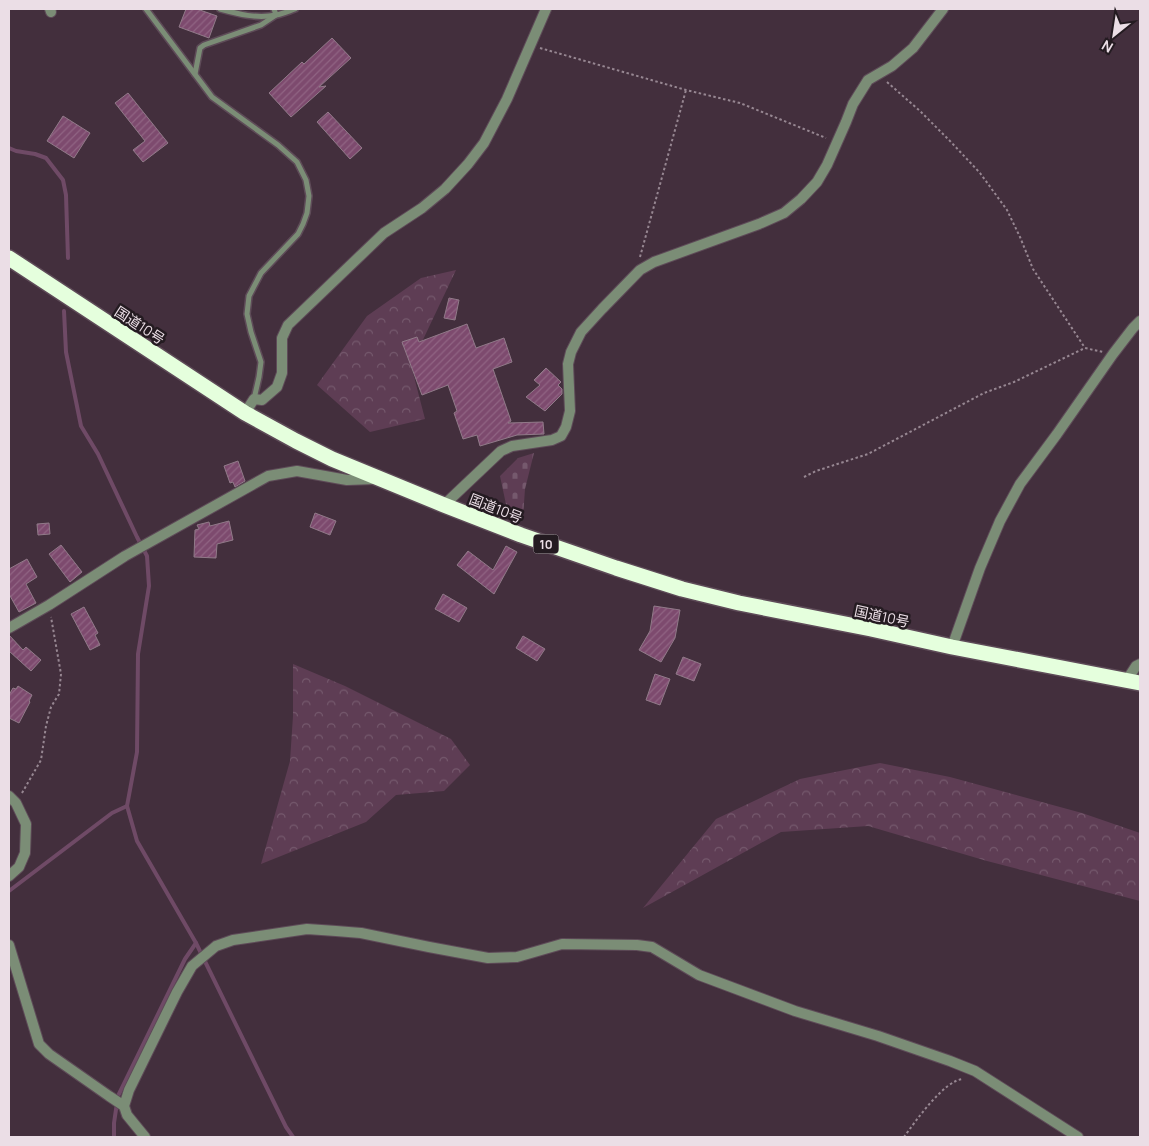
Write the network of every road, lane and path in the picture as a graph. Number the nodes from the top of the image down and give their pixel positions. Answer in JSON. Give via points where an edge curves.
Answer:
{"nodes":[{"id":1,"x":146,"y":9,"type":"edge"},
{"id":2,"x":220,"y":9,"type":"edge"},
{"id":3,"x":274,"y":9,"type":"edge"},
{"id":4,"x":295,"y":9,"type":"edge"},
{"id":5,"x":546,"y":9,"type":"edge"},
{"id":6,"x":943,"y":9,"type":"edge"},
{"id":7,"x":276,"y":15,"type":"junction"},
{"id":8,"x":531,"y":45,"type":"junction"},
{"id":9,"x":195,"y":74,"type":"junction"},
{"id":10,"x":878,"y":74,"type":"junction"},
{"id":11,"x":686,"y":90,"type":"junction"},
{"id":12,"x":837,"y":142,"type":"junction"},
{"id":13,"x":9,"y":258,"type":"edge"},
{"id":14,"x":640,"y":270,"type":"junction"},
{"id":15,"x":1140,"y":321,"type":"edge"},
{"id":16,"x":1085,"y":348,"type":"junction"},
{"id":17,"x":1113,"y":354,"type":"junction"},
{"id":18,"x":254,"y":399,"type":"junction"},
{"id":19,"x":245,"y":413,"type":"junction"},
{"id":20,"x":804,"y":477,"type":"dead end"},
{"id":21,"x":379,"y":479,"type":"junction"},
{"id":22,"x":444,"y":505,"type":"junction"},
{"id":23,"x":49,"y":605,"type":"junction"},
{"id":24,"x":9,"y":627,"type":"edge"},
{"id":25,"x":952,"y":647,"type":"junction"},
{"id":26,"x":1140,"y":664,"type":"edge"},
{"id":27,"x":1134,"y":682,"type":"edge"},
{"id":28,"x":12,"y":799,"type":"edge"},
{"id":29,"x":9,"y":876,"type":"edge"},
{"id":30,"x":9,"y":945,"type":"edge"},
{"id":31,"x":984,"y":1077,"type":"junction"},
{"id":32,"x":124,"y":1106,"type":"junction"},
{"id":33,"x":145,"y":1137,"type":"edge"},
{"id":34,"x":904,"y":1137,"type":"edge"},
{"id":35,"x":1078,"y":1137,"type":"edge"}],
"edges":[{"from":1,"to":9,"type":"lane"},
{"from":2,"to":7,"type":"lane","via":[[259,17]]},
{"from":3,"to":7,"type":"lane"},
{"from":4,"to":7,"type":"lane"},
{"from":5,"to":8,"type":"street"},
{"from":6,"to":10,"type":"street","via":[[913,48]]},
{"from":7,"to":9,"type":"lane","via":[[261,25],[204,45],[200,48]]},
{"from":8,"to":11,"type":"path"},
{"from":8,"to":18,"type":"street","via":[[484,143],[468,164],[422,208],[384,233],[288,325],[282,338],[282,373],[277,387],[262,400]]},
{"from":9,"to":18,"type":"lane","via":[[212,97],[297,162],[309,196],[307,213],[298,234],[261,273],[249,296],[247,314],[261,362]]},
{"from":10,"to":12,"type":"street","via":[[868,80],[853,104]]},
{"from":10,"to":16,"type":"path","via":[[950,141],[1007,210],[1033,269]]},
{"from":11,"to":12,"type":"path","via":[[740,103]]},
{"from":11,"to":14,"type":"path","via":[[641,253]]},
{"from":12,"to":14,"type":"street","via":[[817,182],[784,213]]},
{"from":13,"to":19,"type":"highway","name":"国道10号","number":"10"},
{"from":14,"to":22,"type":"street","via":[[581,332],[571,352],[568,364],[570,410],[561,436],[501,451]]},
{"from":15,"to":17,"type":"street"},
{"from":16,"to":17,"type":"path"},
{"from":16,"to":20,"type":"path","via":[[984,393],[868,454]]},
{"from":17,"to":25,"type":"street","via":[[1020,484],[980,568]]},
{"from":18,"to":19,"type":"street"},
{"from":19,"to":21,"type":"highway","name":"国道10号","number":"10","via":[[325,456]]},
{"from":21,"to":22,"type":"highway","name":"国道10号","number":"10"},
{"from":21,"to":23,"type":"street","via":[[348,480],[297,472],[268,476],[125,556]]},
{"from":22,"to":25,"type":"highway","name":"国道10号","number":"10","via":[[521,535],[682,589]]},
{"from":23,"to":24,"type":"street"},
{"from":23,"to":28,"type":"path","via":[[60,674],[59,694],[51,707],[41,760]]},
{"from":25,"to":27,"type":"highway","name":"国道10号","number":"10"},
{"from":26,"to":27,"type":"street","via":[[1136,666]]},
{"from":28,"to":29,"type":"street","via":[[26,824],[25,853],[19,867]]},
{"from":30,"to":32,"type":"street","via":[[39,1044]]},
{"from":31,"to":32,"type":"street","via":[[950,1061],[795,1011],[699,975],[652,947],[562,944],[517,958],[488,958],[361,933],[307,929],[233,940],[216,946],[192,966]]},
{"from":31,"to":34,"type":"path","via":[[959,1079],[949,1086],[932,1100]]},
{"from":31,"to":35,"type":"street"},
{"from":32,"to":33,"type":"street","via":[[127,1115]]}]}
